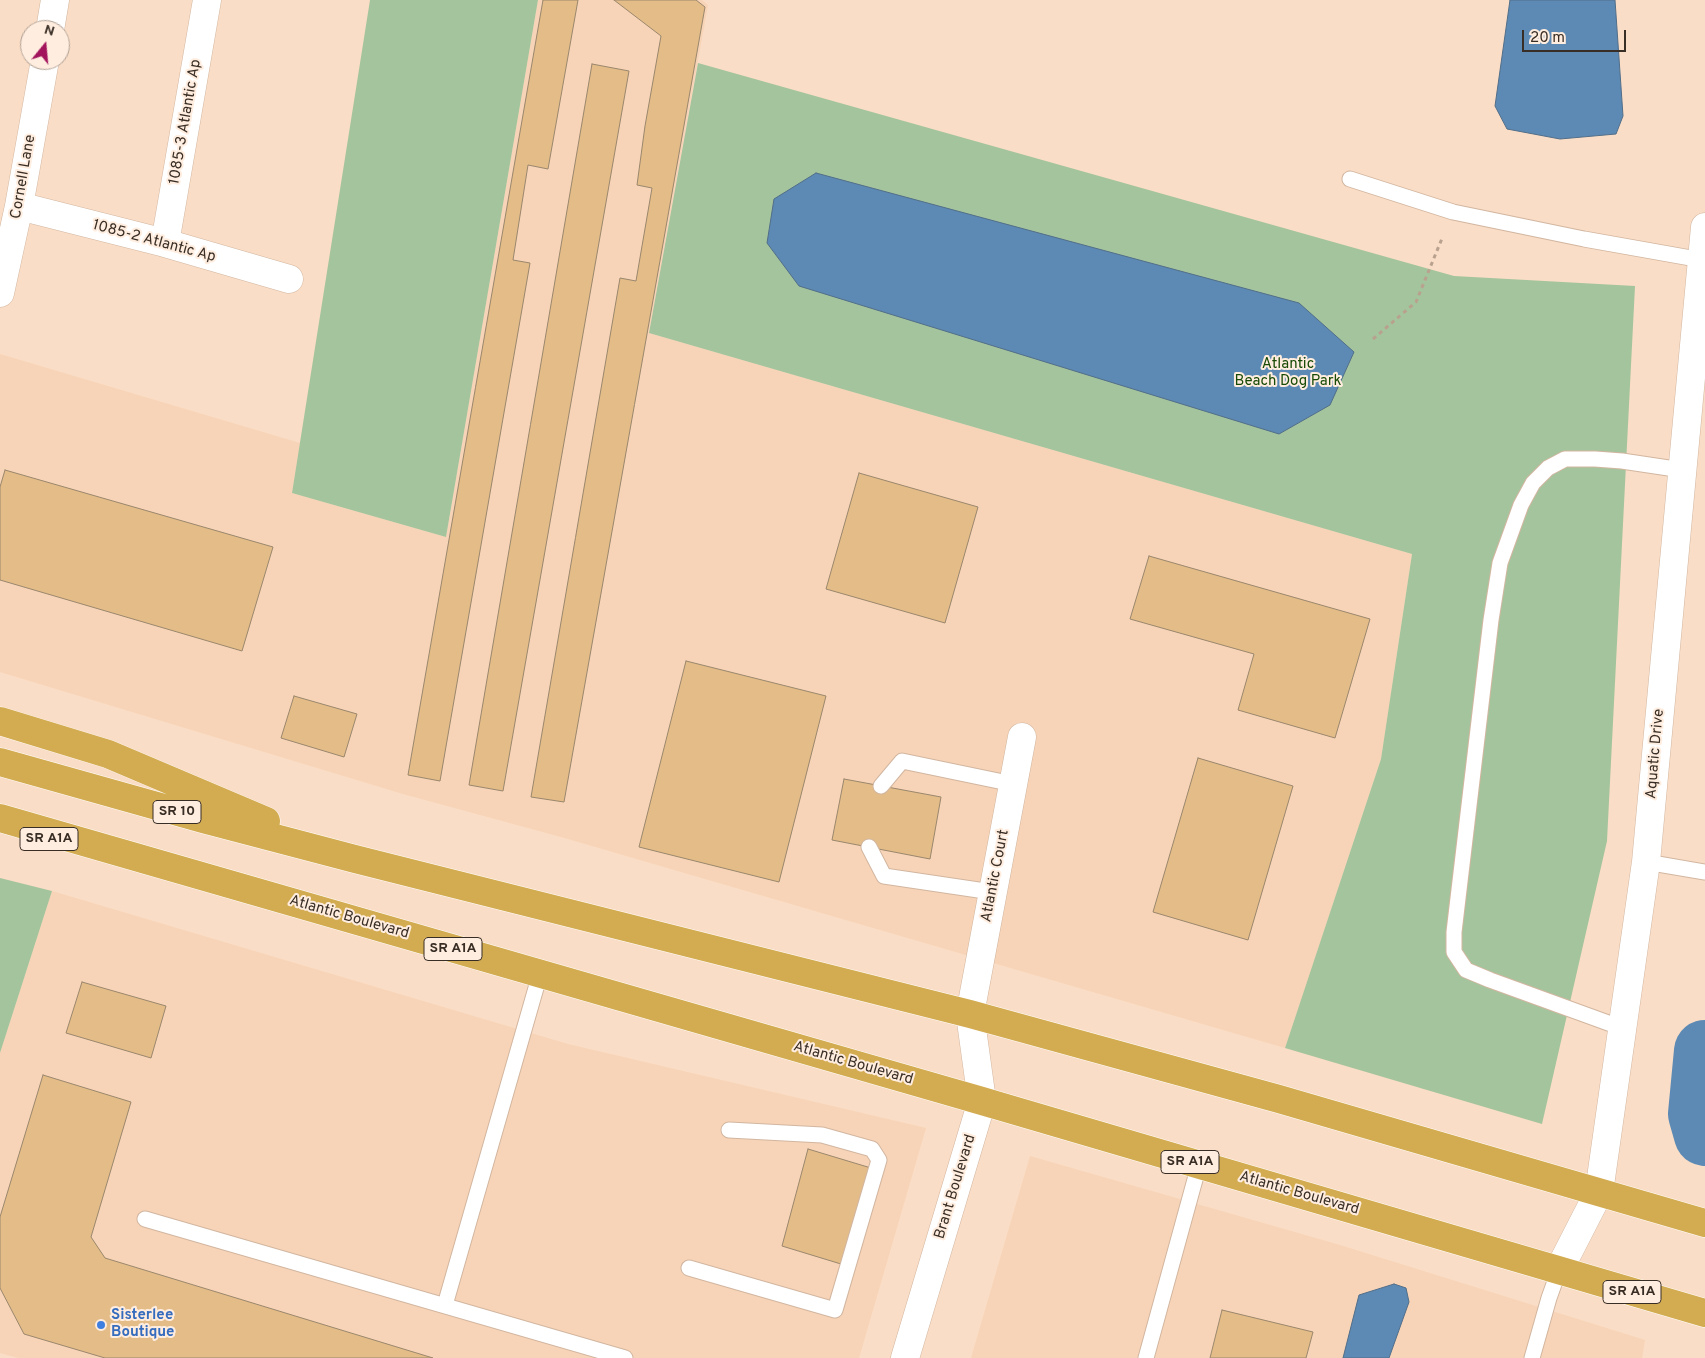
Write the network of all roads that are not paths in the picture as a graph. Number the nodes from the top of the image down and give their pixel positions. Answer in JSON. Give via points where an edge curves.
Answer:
{"nodes":[{"id":1,"x":55,"y":0,"type":"edge"},
{"id":2,"x":207,"y":0,"type":"edge"},
{"id":3,"x":52,"y":20,"type":"edge"},
{"id":4,"x":43,"y":70,"type":"edge"},
{"id":5,"x":1350,"y":179,"type":"dead end"},
{"id":6,"x":19,"y":206,"type":"junction"},
{"id":7,"x":1705,"y":226,"type":"edge"},
{"id":8,"x":165,"y":243,"type":"junction"},
{"id":9,"x":1702,"y":260,"type":"junction"},
{"id":10,"x":289,"y":279,"type":"dead end"},
{"id":11,"x":0,"y":293,"type":"edge"},
{"id":12,"x":1682,"y":470,"type":"junction"},
{"id":13,"x":0,"y":721,"type":"edge"},
{"id":14,"x":1022,"y":737,"type":"dead end"},
{"id":15,"x":0,"y":762,"type":"edge"},
{"id":16,"x":1013,"y":784,"type":"junction"},
{"id":17,"x":881,"y":786,"type":"dead end"},
{"id":18,"x":0,"y":818,"type":"edge"},
{"id":19,"x":0,"y":832,"type":"edge"},
{"id":20,"x":99,"y":846,"type":"junction"},
{"id":21,"x":869,"y":847,"type":"dead end"},
{"id":22,"x":355,"y":859,"type":"junction"},
{"id":23,"x":1646,"y":862,"type":"junction"},
{"id":24,"x":1705,"y":872,"type":"edge"},
{"id":25,"x":992,"y":892,"type":"junction"},
{"id":26,"x":540,"y":974,"type":"junction"},
{"id":27,"x":970,"y":1014,"type":"junction"},
{"id":28,"x":1622,"y":1028,"type":"junction"},
{"id":29,"x":982,"y":1101,"type":"junction"},
{"id":30,"x":729,"y":1130,"type":"dead end"},
{"id":31,"x":1199,"y":1165,"type":"junction"},
{"id":32,"x":1599,"y":1192,"type":"junction"},
{"id":33,"x":145,"y":1219,"type":"dead end"},
{"id":34,"x":1705,"y":1223,"type":"edge"},
{"id":35,"x":689,"y":1268,"type":"dead end"},
{"id":36,"x":1559,"y":1270,"type":"junction"},
{"id":37,"x":445,"y":1306,"type":"junction"},
{"id":38,"x":1705,"y":1313,"type":"edge"},
{"id":39,"x":624,"y":1358,"type":"edge"},
{"id":40,"x":905,"y":1358,"type":"edge"},
{"id":41,"x":1146,"y":1358,"type":"edge"},
{"id":42,"x":1532,"y":1358,"type":"edge"}],
"edges":[{"from":1,"to":3,"type":"street"},
{"from":2,"to":8,"type":"street","name":"1085-3 Atlantic Ap"},
{"from":4,"to":6,"type":"street","name":"Cornell Lane"},
{"from":5,"to":9,"type":"lane","via":[[1453,212]]},
{"from":6,"to":8,"type":"street","name":"1085-2 Atlantic Ap"},
{"from":6,"to":11,"type":"street","name":"Cornell Lane"},
{"from":7,"to":9,"type":"street","name":"Aquatic Drive"},
{"from":8,"to":10,"type":"street","name":"1085-2 Atlantic Ap"},
{"from":9,"to":12,"type":"street","name":"Aquatic Drive"},
{"from":12,"to":23,"type":"street","name":"Aquatic Drive"},
{"from":12,"to":28,"type":"lane","via":[[1622,461],[1566,459],[1548,468],[1533,483],[1520,505],[1500,563],[1491,620],[1454,932],[1454,952],[1466,970]]},
{"from":13,"to":22,"type":"highway","via":[[108,754]]},
{"from":14,"to":16,"type":"street","name":"Atlantic Court"},
{"from":15,"to":22,"type":"highway","number":"SR 10"},
{"from":16,"to":17,"type":"lane","via":[[902,761]]},
{"from":16,"to":25,"type":"street","name":"Atlantic Court"},
{"from":18,"to":20,"type":"highway","name":"Atlantic Boulevard"},
{"from":19,"to":20,"type":"highway","number":"SR A1A"},
{"from":20,"to":26,"type":"highway","name":"Atlantic Boulevard","number":"SR A1A"},
{"from":21,"to":25,"type":"lane","via":[[884,876]]},
{"from":22,"to":27,"type":"highway"},
{"from":23,"to":24,"type":"lane"},
{"from":23,"to":28,"type":"street","name":"Aquatic Drive"},
{"from":25,"to":27,"type":"street","name":"Atlantic Court"},
{"from":26,"to":29,"type":"highway","name":"Atlantic Boulevard","number":"SR A1A"},
{"from":26,"to":37,"type":"lane"},
{"from":27,"to":29,"type":"street","name":"Brant Boulevard"},
{"from":27,"to":32,"type":"highway"},
{"from":28,"to":32,"type":"street","name":"Aquatic Drive"},
{"from":29,"to":31,"type":"highway","name":"Atlantic Boulevard","number":"SR A1A"},
{"from":29,"to":40,"type":"street","name":"Brant Boulevard"},
{"from":30,"to":35,"type":"lane","via":[[822,1135],[872,1149],[880,1160],[835,1310]]},
{"from":31,"to":36,"type":"highway","name":"Atlantic Boulevard","number":"SR A1A"},
{"from":31,"to":41,"type":"lane"},
{"from":32,"to":34,"type":"highway"},
{"from":32,"to":36,"type":"street","name":"Aquatic Drive"},
{"from":33,"to":37,"type":"lane"},
{"from":36,"to":38,"type":"highway","name":"Atlantic Boulevard","number":"SR A1A"},
{"from":36,"to":42,"type":"lane"},
{"from":37,"to":39,"type":"lane"}]}
